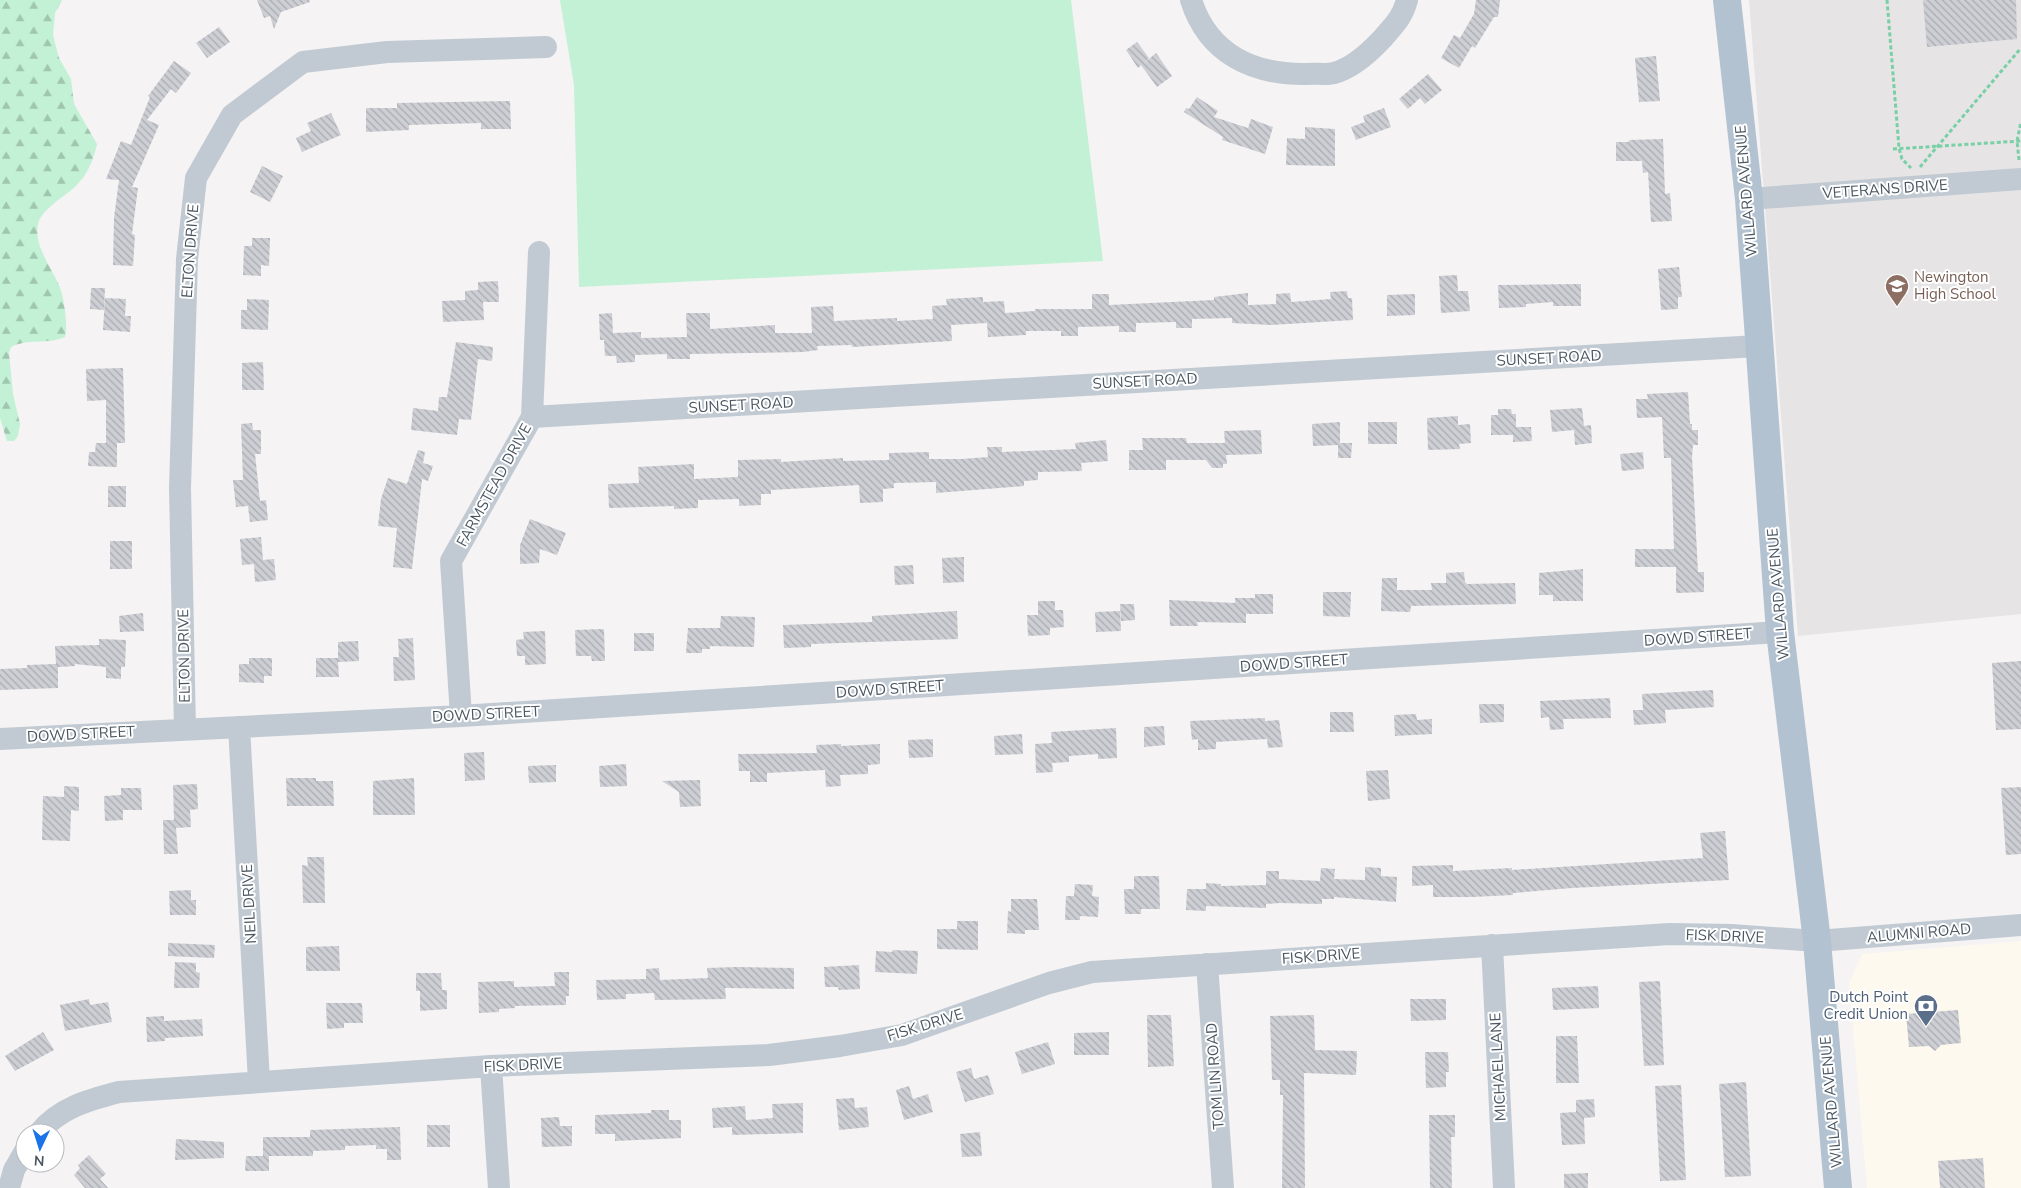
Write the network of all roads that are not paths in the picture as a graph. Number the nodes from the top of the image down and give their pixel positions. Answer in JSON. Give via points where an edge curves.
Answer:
{"nodes":[{"id":1,"x":1191,"y":0,"type":"edge"},
{"id":2,"x":1407,"y":0,"type":"edge"},
{"id":3,"x":1727,"y":0,"type":"edge"},
{"id":4,"x":546,"y":47,"type":"dead end"},
{"id":5,"x":2020,"y":173,"type":"edge"},
{"id":6,"x":1749,"y":199,"type":"junction"},
{"id":7,"x":539,"y":252,"type":"dead end"},
{"id":8,"x":1758,"y":346,"type":"junction"},
{"id":9,"x":532,"y":417,"type":"junction"},
{"id":10,"x":1780,"y":632,"type":"junction"},
{"id":11,"x":461,"y":716,"type":"junction"},
{"id":12,"x":239,"y":727,"type":"junction"},
{"id":13,"x":185,"y":729,"type":"junction"},
{"id":14,"x":0,"y":739,"type":"edge"},
{"id":15,"x":2021,"y":925,"type":"edge"},
{"id":16,"x":1818,"y":941,"type":"junction"},
{"id":17,"x":1492,"y":945,"type":"junction"},
{"id":18,"x":1207,"y":964,"type":"junction"},
{"id":19,"x":490,"y":1066,"type":"junction"},
{"id":20,"x":259,"y":1081,"type":"junction"},
{"id":21,"x":47,"y":1123,"type":"edge"},
{"id":22,"x":15,"y":1168,"type":"edge"},
{"id":23,"x":9,"y":1188,"type":"edge"},
{"id":24,"x":499,"y":1188,"type":"edge"},
{"id":25,"x":1223,"y":1188,"type":"edge"},
{"id":26,"x":1504,"y":1188,"type":"edge"},
{"id":27,"x":1838,"y":1188,"type":"edge"}],
"edges":[{"from":1,"to":2,"type":"street","via":[[1196,16],[1220,49],[1247,65],[1288,74],[1334,73],[1367,55],[1403,16]]},
{"from":3,"to":6,"type":"main road","name":"WILLARD AVENUE"},
{"from":4,"to":13,"type":"street","name":"ELTON DRIVE","via":[[387,52],[303,62],[232,115],[196,178],[187,259],[180,488]]},
{"from":5,"to":6,"type":"street","name":"VETERANS DRIVE"},
{"from":6,"to":8,"type":"main road","name":"WILLARD AVENUE"},
{"from":7,"to":9,"type":"street","name":"FARMSTEAD DRIVE"},
{"from":8,"to":9,"type":"street","name":"SUNSET ROAD"},
{"from":8,"to":10,"type":"main road","name":"WILLARD AVENUE"},
{"from":9,"to":11,"type":"street","name":"FARMSTEAD DRIVE","via":[[451,561]]},
{"from":10,"to":11,"type":"street","name":"DOWD STREET"},
{"from":10,"to":16,"type":"main road","name":"WILLARD AVENUE"},
{"from":11,"to":12,"type":"street","name":"DOWD STREET"},
{"from":12,"to":13,"type":"street","name":"DOWD STREET"},
{"from":12,"to":20,"type":"street","name":"NEIL DRIVE"},
{"from":13,"to":14,"type":"street","name":"DOWD STREET"},
{"from":15,"to":16,"type":"street","name":"ALUMNI ROAD"},
{"from":16,"to":17,"type":"street","name":"FISK DRIVE","via":[[1670,934]]},
{"from":16,"to":27,"type":"main road","name":"WILLARD AVENUE"},
{"from":17,"to":18,"type":"street","name":"FISK DRIVE"},
{"from":17,"to":26,"type":"street","name":"MICHAEL LANE"},
{"from":18,"to":19,"type":"street","name":"FISK DRIVE","via":[[1092,972],[1049,983],[902,1035],[840,1046],[769,1055]]},
{"from":18,"to":25,"type":"street","name":"TOM LIN ROAD"},
{"from":19,"to":20,"type":"street","name":"FISK DRIVE"},
{"from":19,"to":24,"type":"street"},
{"from":20,"to":21,"type":"street","name":"FISK DRIVE","via":[[119,1092],[77,1103]]},
{"from":22,"to":23,"type":"street"}]}
